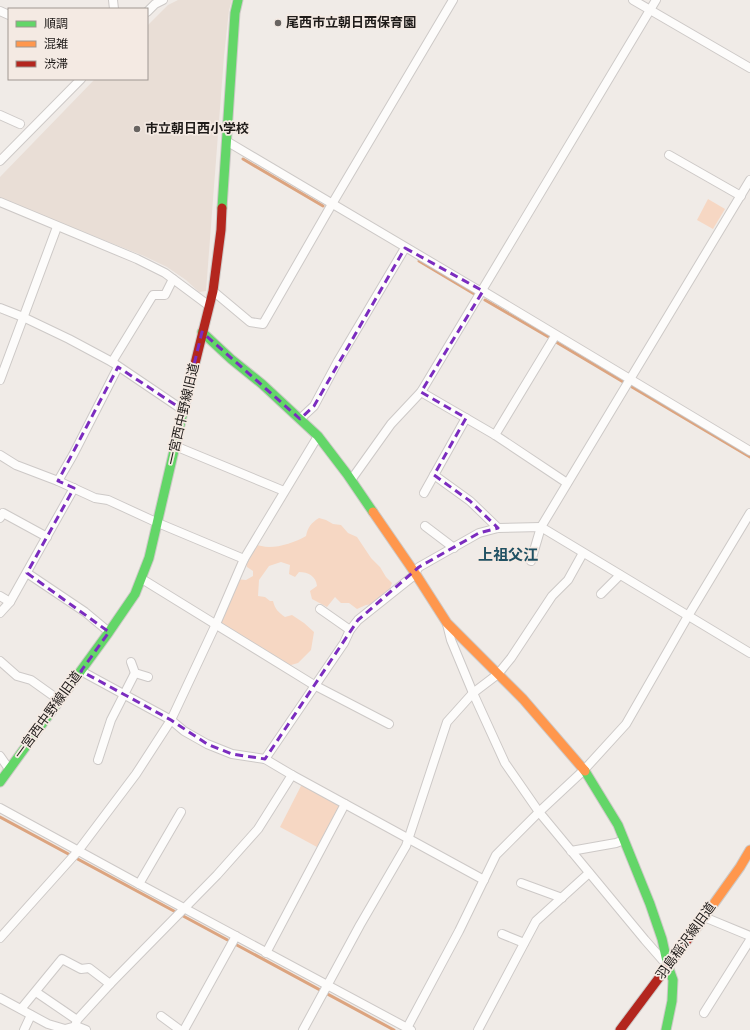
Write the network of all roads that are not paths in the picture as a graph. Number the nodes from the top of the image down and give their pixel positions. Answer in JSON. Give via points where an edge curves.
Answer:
{"nodes":[{"id":1,"x":163,"y":0,"type":"edge"},
{"id":2,"x":238,"y":0,"type":"edge"},
{"id":3,"x":453,"y":0,"type":"edge"},
{"id":4,"x":633,"y":0,"type":"edge"},
{"id":5,"x":656,"y":0,"type":"edge"},
{"id":6,"x":650,"y":10,"type":"junction"},
{"id":7,"x":148,"y":11,"type":"edge"},
{"id":8,"x":750,"y":68,"type":"edge"},
{"id":9,"x":80,"y":80,"type":"edge"},
{"id":10,"x":0,"y":115,"type":"edge"},
{"id":11,"x":20,"y":124,"type":"dead end"},
{"id":12,"x":228,"y":142,"type":"junction"},
{"id":13,"x":669,"y":155,"type":"dead end"},
{"id":14,"x":0,"y":161,"type":"edge"},
{"id":15,"x":750,"y":180,"type":"edge"},
{"id":16,"x":741,"y":196,"type":"junction"},
{"id":17,"x":0,"y":202,"type":"edge"},
{"id":18,"x":332,"y":204,"type":"junction"},
{"id":19,"x":57,"y":226,"type":"junction"},
{"id":20,"x":405,"y":248,"type":"junction"},
{"id":21,"x":173,"y":279,"type":"junction"},
{"id":22,"x":213,"y":291,"type":"junction"},
{"id":23,"x":483,"y":291,"type":"junction"},
{"id":24,"x":208,"y":305,"type":"junction"},
{"id":25,"x":0,"y":308,"type":"edge"},
{"id":26,"x":23,"y":317,"type":"junction"},
{"id":27,"x":202,"y":332,"type":"junction"},
{"id":28,"x":555,"y":336,"type":"junction"},
{"id":29,"x":115,"y":365,"type":"junction"},
{"id":30,"x":0,"y":380,"type":"edge"},
{"id":31,"x":630,"y":380,"type":"junction"},
{"id":32,"x":421,"y":392,"type":"junction"},
{"id":33,"x":182,"y":410,"type":"junction"},
{"id":34,"x":466,"y":418,"type":"junction"},
{"id":35,"x":300,"y":419,"type":"junction"},
{"id":36,"x":495,"y":435,"type":"junction"},
{"id":37,"x":318,"y":436,"type":"junction"},
{"id":38,"x":175,"y":446,"type":"junction"},
{"id":39,"x":750,"y":451,"type":"edge"},
{"id":40,"x":0,"y":455,"type":"edge"},
{"id":41,"x":434,"y":475,"type":"junction"},
{"id":42,"x":351,"y":480,"type":"junction"},
{"id":43,"x":58,"y":481,"type":"junction"},
{"id":44,"x":567,"y":483,"type":"junction"},
{"id":45,"x":74,"y":488,"type":"junction"},
{"id":46,"x":284,"y":491,"type":"junction"},
{"id":47,"x":424,"y":493,"type":"dead end"},
{"id":48,"x":750,"y":513,"type":"edge"},
{"id":49,"x":0,"y":518,"type":"edge"},
{"id":50,"x":158,"y":523,"type":"junction"},
{"id":51,"x":425,"y":526,"type":"dead end"},
{"id":52,"x":541,"y":527,"type":"junction"},
{"id":53,"x":498,"y":528,"type":"junction"},
{"id":54,"x":47,"y":537,"type":"junction"},
{"id":55,"x":454,"y":548,"type":"junction"},
{"id":56,"x":583,"y":553,"type":"junction"},
{"id":57,"x":244,"y":559,"type":"junction"},
{"id":58,"x":531,"y":561,"type":"dead end"},
{"id":59,"x":27,"y":573,"type":"junction"},
{"id":60,"x":415,"y":573,"type":"junction"},
{"id":61,"x":620,"y":575,"type":"junction"},
{"id":62,"x":142,"y":579,"type":"junction"},
{"id":63,"x":601,"y":594,"type":"dead end"},
{"id":64,"x":0,"y":596,"type":"edge"},
{"id":65,"x":10,"y":602,"type":"junction"},
{"id":66,"x":320,"y":609,"type":"dead end"},
{"id":67,"x":0,"y":613,"type":"edge"},
{"id":68,"x":688,"y":616,"type":"junction"},
{"id":69,"x":447,"y":623,"type":"junction"},
{"id":70,"x":216,"y":624,"type":"junction"},
{"id":71,"x":350,"y":630,"type":"junction"},
{"id":72,"x":109,"y":632,"type":"junction"},
{"id":73,"x":750,"y":653,"type":"edge"},
{"id":74,"x":0,"y":661,"type":"edge"},
{"id":75,"x":131,"y":662,"type":"dead end"},
{"id":76,"x":81,"y":671,"type":"junction"},
{"id":77,"x":136,"y":673,"type":"junction"},
{"id":78,"x":498,"y":674,"type":"junction"},
{"id":79,"x":148,"y":677,"type":"dead end"},
{"id":80,"x":314,"y":685,"type":"junction"},
{"id":81,"x":473,"y":693,"type":"junction"},
{"id":82,"x":126,"y":694,"type":"junction"},
{"id":83,"x":59,"y":700,"type":"junction"},
{"id":84,"x":171,"y":720,"type":"junction"},
{"id":85,"x":389,"y":724,"type":"dead end"},
{"id":86,"x":0,"y":756,"type":"edge"},
{"id":87,"x":265,"y":758,"type":"junction"},
{"id":88,"x":98,"y":760,"type":"dead end"},
{"id":89,"x":9,"y":769,"type":"junction"},
{"id":90,"x":584,"y":770,"type":"junction"},
{"id":91,"x":292,"y":775,"type":"junction"},
{"id":92,"x":0,"y":782,"type":"edge"},
{"id":93,"x":345,"y":804,"type":"junction"},
{"id":94,"x":0,"y":808,"type":"edge"},
{"id":95,"x":181,"y":812,"type":"dead end"},
{"id":96,"x":539,"y":812,"type":"junction"},
{"id":97,"x":408,"y":838,"type":"junction"},
{"id":98,"x":624,"y":840,"type":"junction"},
{"id":99,"x":571,"y":850,"type":"junction"},
{"id":100,"x":750,"y":850,"type":"edge"},
{"id":101,"x":78,"y":851,"type":"junction"},
{"id":102,"x":589,"y":873,"type":"junction"},
{"id":103,"x":484,"y":880,"type":"junction"},
{"id":104,"x":521,"y":883,"type":"dead end"},
{"id":105,"x":138,"y":884,"type":"junction"},
{"id":106,"x":562,"y":898,"type":"junction"},
{"id":107,"x":183,"y":908,"type":"junction"},
{"id":108,"x":704,"y":917,"type":"junction"},
{"id":109,"x":502,"y":934,"type":"dead end"},
{"id":110,"x":236,"y":936,"type":"junction"},
{"id":111,"x":750,"y":936,"type":"edge"},
{"id":112,"x":0,"y":938,"type":"edge"},
{"id":113,"x":750,"y":940,"type":"edge"},
{"id":114,"x":524,"y":943,"type":"junction"},
{"id":115,"x":266,"y":953,"type":"junction"},
{"id":116,"x":668,"y":966,"type":"junction"},
{"id":117,"x":110,"y":984,"type":"junction"},
{"id":118,"x":328,"y":986,"type":"junction"},
{"id":119,"x":36,"y":992,"type":"junction"},
{"id":120,"x":0,"y":998,"type":"edge"},
{"id":121,"x":21,"y":1009,"type":"junction"},
{"id":122,"x":704,"y":1013,"type":"dead end"},
{"id":123,"x":30,"y":1015,"type":"junction"},
{"id":124,"x":161,"y":1016,"type":"dead end"},
{"id":125,"x":76,"y":1025,"type":"edge"},
{"id":126,"x":409,"y":1029,"type":"edge"},
{"id":127,"x":24,"y":1030,"type":"edge"},
{"id":128,"x":86,"y":1030,"type":"edge"},
{"id":129,"x":180,"y":1030,"type":"edge"},
{"id":130,"x":184,"y":1030,"type":"edge"},
{"id":131,"x":303,"y":1030,"type":"edge"},
{"id":132,"x":478,"y":1030,"type":"edge"},
{"id":133,"x":620,"y":1030,"type":"edge"},
{"id":134,"x":666,"y":1030,"type":"edge"}],
"edges":[{"from":1,"to":7,"type":"street"},
{"from":2,"to":12,"type":"street","name":"一宮西中野線旧道","via":[[235,13]]},
{"from":3,"to":18,"type":"street"},
{"from":4,"to":6,"type":"street"},
{"from":5,"to":6,"type":"street"},
{"from":6,"to":8,"type":"street"},
{"from":6,"to":23,"type":"street"},
{"from":9,"to":14,"type":"street"},
{"from":10,"to":11,"type":"street"},
{"from":12,"to":18,"type":"street"},
{"from":12,"to":22,"type":"street","name":"一宮西中野線旧道"},
{"from":13,"to":16,"type":"street"},
{"from":15,"to":16,"type":"street"},
{"from":16,"to":31,"type":"street"},
{"from":17,"to":19,"type":"street"},
{"from":18,"to":20,"type":"street"},
{"from":18,"to":22,"type":"street","via":[[263,324],[250,322]]},
{"from":19,"to":21,"type":"street","via":[[137,259]]},
{"from":19,"to":26,"type":"street"},
{"from":20,"to":23,"type":"street"},
{"from":20,"to":35,"type":"street","via":[[314,406]]},
{"from":21,"to":24,"type":"street"},
{"from":21,"to":29,"type":"street","via":[[165,295],[153,295]]},
{"from":22,"to":24,"type":"street","name":"一宮西中野線旧道"},
{"from":23,"to":28,"type":"street"},
{"from":23,"to":32,"type":"street"},
{"from":24,"to":27,"type":"street","name":"一宮西中野線旧道"},
{"from":25,"to":26,"type":"street"},
{"from":26,"to":29,"type":"street"},
{"from":26,"to":30,"type":"street"},
{"from":27,"to":33,"type":"street","name":"一宮西中野線旧道"},
{"from":27,"to":35,"type":"street"},
{"from":28,"to":31,"type":"street"},
{"from":28,"to":36,"type":"street"},
{"from":29,"to":33,"type":"street"},
{"from":29,"to":43,"type":"street"},
{"from":31,"to":39,"type":"street"},
{"from":31,"to":44,"type":"street"},
{"from":32,"to":34,"type":"street"},
{"from":32,"to":42,"type":"street","via":[[390,424]]},
{"from":33,"to":38,"type":"street","name":"一宮西中野線旧道"},
{"from":34,"to":36,"type":"street"},
{"from":34,"to":41,"type":"street"},
{"from":35,"to":37,"type":"street"},
{"from":36,"to":44,"type":"street"},
{"from":37,"to":42,"type":"street"},
{"from":37,"to":46,"type":"street"},
{"from":38,"to":46,"type":"street"},
{"from":38,"to":50,"type":"street","name":"一宮西中野線旧道"},
{"from":40,"to":43,"type":"street","via":[[16,465]]},
{"from":41,"to":47,"type":"street"},
{"from":41,"to":53,"type":"street","via":[[470,501]]},
{"from":42,"to":60,"type":"street"},
{"from":43,"to":45,"type":"street"},
{"from":44,"to":52,"type":"street"},
{"from":45,"to":50,"type":"street"},
{"from":45,"to":54,"type":"street"},
{"from":46,"to":57,"type":"street"},
{"from":48,"to":68,"type":"street"},
{"from":49,"to":54,"type":"street","via":[[3,513]]},
{"from":50,"to":57,"type":"street"},
{"from":50,"to":62,"type":"street","name":"一宮西中野線旧道"},
{"from":51,"to":55,"type":"street"},
{"from":52,"to":53,"type":"street"},
{"from":52,"to":56,"type":"street"},
{"from":52,"to":58,"type":"street"},
{"from":53,"to":55,"type":"street","via":[[479,533]]},
{"from":54,"to":59,"type":"street"},
{"from":55,"to":60,"type":"street","via":[[420,567]]},
{"from":56,"to":61,"type":"street"},
{"from":56,"to":78,"type":"street","via":[[568,580],[552,596]]},
{"from":57,"to":70,"type":"street"},
{"from":59,"to":65,"type":"street"},
{"from":59,"to":72,"type":"street","via":[[85,612]]},
{"from":60,"to":69,"type":"street"},
{"from":60,"to":71,"type":"street","via":[[358,620]]},
{"from":61,"to":63,"type":"street"},
{"from":61,"to":68,"type":"street"},
{"from":62,"to":70,"type":"street"},
{"from":62,"to":72,"type":"street","name":"一宮西中野線旧道"},
{"from":64,"to":65,"type":"street"},
{"from":65,"to":67,"type":"street"},
{"from":66,"to":71,"type":"street"},
{"from":68,"to":73,"type":"street"},
{"from":68,"to":90,"type":"street","via":[[626,724]]},
{"from":69,"to":78,"type":"street"},
{"from":69,"to":81,"type":"street","via":[[451,640]]},
{"from":70,"to":80,"type":"street"},
{"from":70,"to":84,"type":"street"},
{"from":71,"to":80,"type":"street","via":[[344,643]]},
{"from":72,"to":76,"type":"street","name":"一宮西中野線旧道"},
{"from":74,"to":83,"type":"street","via":[[17,676],[31,680]]},
{"from":75,"to":77,"type":"street"},
{"from":76,"to":82,"type":"street"},
{"from":76,"to":83,"type":"street","name":"一宮西中野線旧道"},
{"from":77,"to":79,"type":"street"},
{"from":77,"to":82,"type":"street"},
{"from":78,"to":81,"type":"street"},
{"from":78,"to":90,"type":"street"},
{"from":80,"to":85,"type":"street"},
{"from":80,"to":87,"type":"street"},
{"from":81,"to":96,"type":"street","via":[[504,763]]},
{"from":81,"to":97,"type":"street","via":[[447,722]]},
{"from":82,"to":84,"type":"street"},
{"from":82,"to":88,"type":"street","via":[[111,720]]},
{"from":83,"to":89,"type":"street","name":"一宮西中野線旧道"},
{"from":84,"to":87,"type":"street","via":[[207,744],[232,754]]},
{"from":84,"to":101,"type":"street","via":[[136,774]]},
{"from":86,"to":89,"type":"street"},
{"from":87,"to":91,"type":"street"},
{"from":89,"to":92,"type":"street","name":"一宮西中野線旧道"},
{"from":90,"to":96,"type":"street"},
{"from":90,"to":98,"type":"street","via":[[618,825]]},
{"from":91,"to":93,"type":"street"},
{"from":91,"to":107,"type":"street","via":[[258,829]]},
{"from":93,"to":97,"type":"street"},
{"from":93,"to":115,"type":"street"},
{"from":94,"to":101,"type":"street"},
{"from":95,"to":105,"type":"street"},
{"from":96,"to":99,"type":"street"},
{"from":96,"to":103,"type":"street","via":[[496,855]]},
{"from":97,"to":103,"type":"street"},
{"from":97,"to":118,"type":"street","via":[[406,846]]},
{"from":98,"to":99,"type":"street"},
{"from":98,"to":116,"type":"street","via":[[662,939]]},
{"from":99,"to":102,"type":"street"},
{"from":100,"to":108,"type":"street","name":"羽島稲沢線旧道"},
{"from":101,"to":105,"type":"street"},
{"from":101,"to":112,"type":"street"},
{"from":102,"to":106,"type":"street"},
{"from":102,"to":116,"type":"street"},
{"from":103,"to":126,"type":"street"},
{"from":104,"to":106,"type":"street"},
{"from":105,"to":107,"type":"street"},
{"from":106,"to":114,"type":"street","via":[[536,921]]},
{"from":107,"to":110,"type":"street"},
{"from":107,"to":117,"type":"street"},
{"from":108,"to":111,"type":"street"},
{"from":108,"to":116,"type":"street","name":"羽島稲沢線旧道"},
{"from":109,"to":114,"type":"street"},
{"from":110,"to":115,"type":"street"},
{"from":110,"to":130,"type":"street"},
{"from":113,"to":122,"type":"street"},
{"from":114,"to":132,"type":"street"},
{"from":115,"to":118,"type":"street"},
{"from":116,"to":133,"type":"street","name":"羽島稲沢線旧道"},
{"from":116,"to":134,"type":"street","via":[[673,980]]},
{"from":117,"to":119,"type":"street","via":[[90,968],[81,969],[62,959]]},
{"from":117,"to":125,"type":"street"},
{"from":118,"to":126,"type":"street"},
{"from":118,"to":131,"type":"street"},
{"from":119,"to":121,"type":"street"},
{"from":119,"to":125,"type":"street"},
{"from":120,"to":121,"type":"street"},
{"from":121,"to":123,"type":"street"},
{"from":123,"to":125,"type":"street","via":[[65,1029]]},
{"from":123,"to":127,"type":"street"},
{"from":124,"to":129,"type":"street"},
{"from":125,"to":128,"type":"street"}]}
